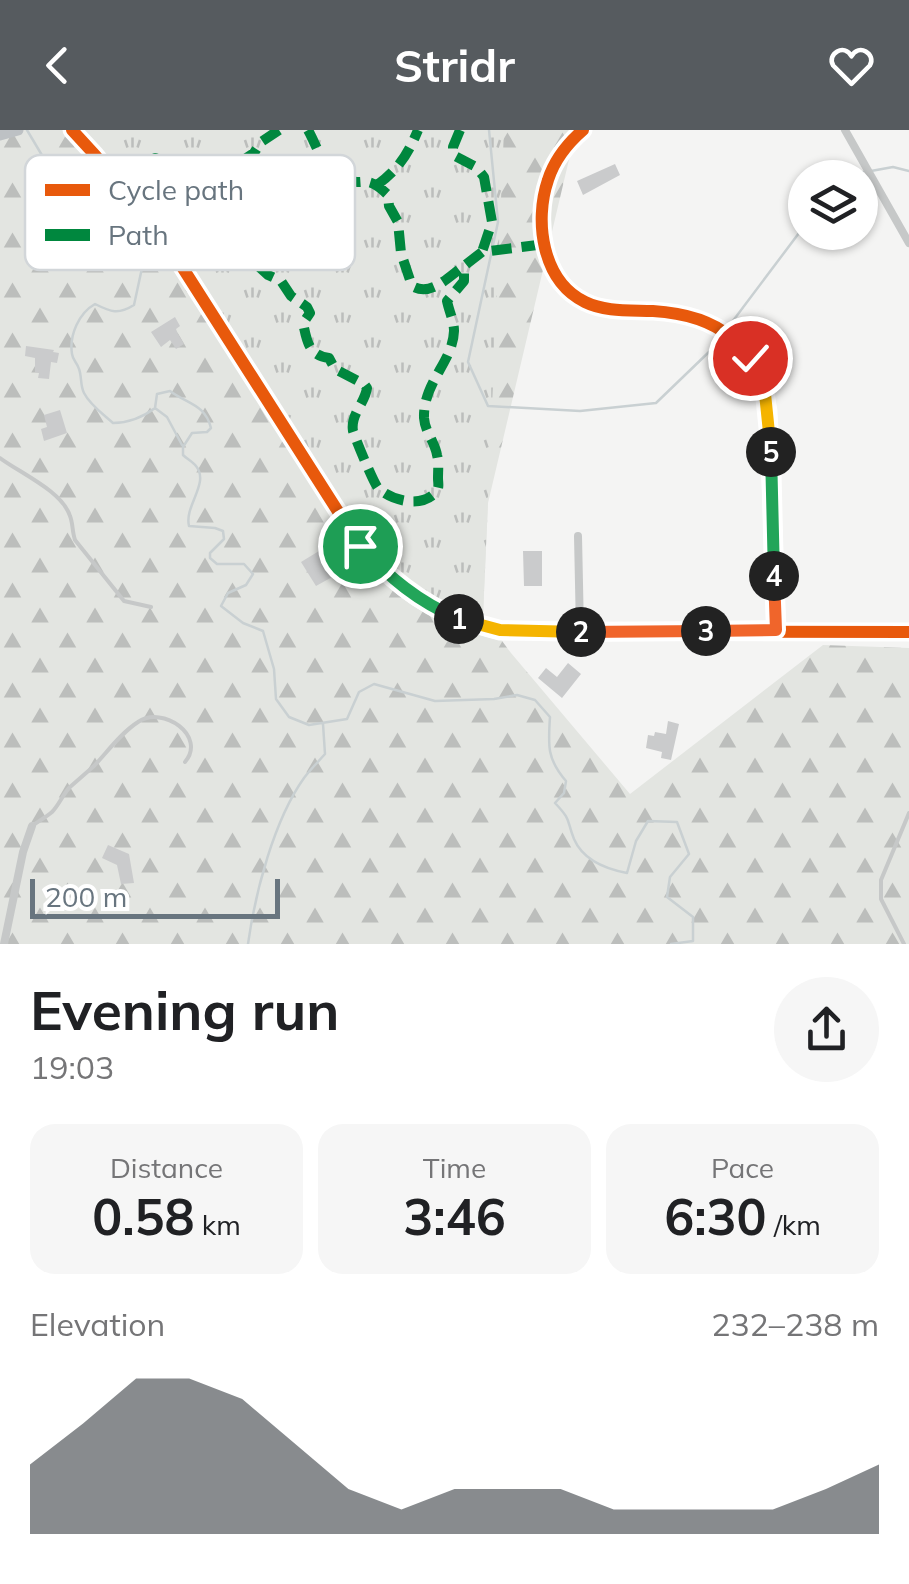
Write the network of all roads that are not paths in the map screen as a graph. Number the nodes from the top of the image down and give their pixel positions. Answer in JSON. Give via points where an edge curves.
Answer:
{"nodes":[{"id":1,"x":16,"y":130,"type":"edge"},
{"id":2,"x":72,"y":130,"type":"edge"},
{"id":3,"x":583,"y":130,"type":"edge"},
{"id":4,"x":844,"y":130,"type":"edge"},
{"id":5,"x":0,"y":135,"type":"edge"},
{"id":6,"x":95,"y":155,"type":"edge"},
{"id":7,"x":909,"y":244,"type":"edge"},
{"id":8,"x":185,"y":270,"type":"edge"},
{"id":9,"x":0,"y":458,"type":"edge"},
{"id":10,"x":578,"y":536,"type":"dead end"},
{"id":11,"x":152,"y":607,"type":"dead end"},
{"id":12,"x":776,"y":630,"type":"junction"},
{"id":13,"x":580,"y":632,"type":"junction"},
{"id":14,"x":909,"y":632,"type":"edge"},
{"id":15,"x":185,"y":762,"type":"dead end"},
{"id":16,"x":909,"y":812,"type":"edge"},
{"id":17,"x":32,"y":826,"type":"joint"},
{"id":18,"x":4,"y":944,"type":"edge"},
{"id":19,"x":904,"y":944,"type":"edge"}],
"edges":[{"from":1,"to":5,"type":"street"},
{"from":2,"to":6,"type":"street"},
{"from":3,"to":12,"type":"street","via":[[548,181],[542,232],[550,264],[561,286],[583,302],[702,320],[750,358],[768,411]]},
{"from":4,"to":7,"type":"street"},
{"from":8,"to":13,"type":"street","via":[[339,515],[385,573],[416,598],[469,623]]},
{"from":9,"to":11,"type":"lane","via":[[66,507],[75,540],[124,601]]},
{"from":10,"to":13,"type":"street"},
{"from":12,"to":13,"type":"street"},
{"from":12,"to":14,"type":"street"},
{"from":15,"to":17,"type":"lane","via":[[190,748],[182,728],[163,716],[146,718]]},
{"from":16,"to":19,"type":"lane","via":[[881,880],[882,899]]},
{"from":17,"to":18,"type":"street"}]}
